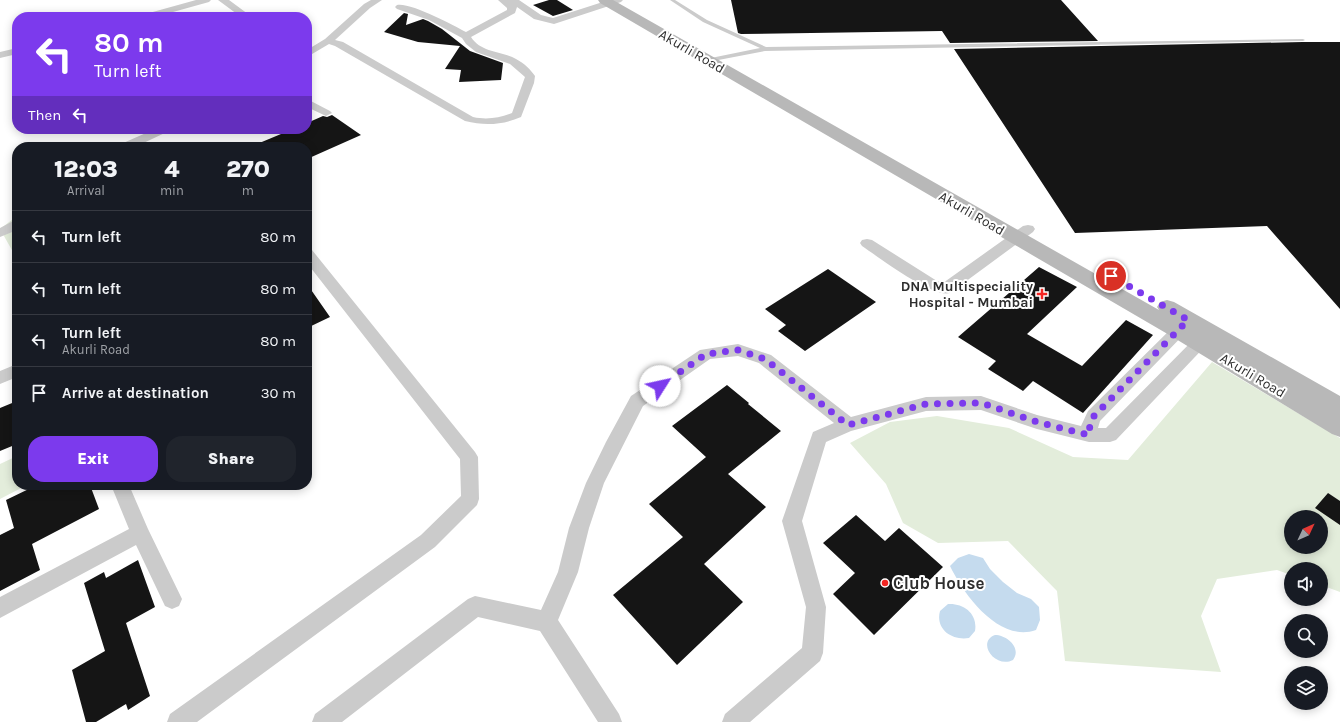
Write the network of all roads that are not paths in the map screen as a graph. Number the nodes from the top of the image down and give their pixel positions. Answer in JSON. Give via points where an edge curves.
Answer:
{"nodes":[{"id":1,"x":206,"y":0,"type":"edge"},
{"id":2,"x":223,"y":0,"type":"edge"},
{"id":3,"x":376,"y":0,"type":"edge"},
{"id":4,"x":503,"y":0,"type":"edge"},
{"id":5,"x":514,"y":0,"type":"edge"},
{"id":6,"x":672,"y":0,"type":"edge"},
{"id":7,"x":613,"y":1,"type":"edge"},
{"id":8,"x":400,"y":7,"type":"dead end"},
{"id":9,"x":163,"y":12,"type":"edge"},
{"id":10,"x":240,"y":12,"type":"edge"},
{"id":11,"x":466,"y":36,"type":"junction"},
{"id":12,"x":1303,"y":40,"type":"dead end"},
{"id":13,"x":328,"y":41,"type":"junction"},
{"id":14,"x":0,"y":42,"type":"edge"},
{"id":15,"x":765,"y":49,"type":"junction"},
{"id":16,"x":312,"y":51,"type":"edge"},
{"id":17,"x":12,"y":52,"type":"edge"},
{"id":18,"x":2,"y":55,"type":"edge"},
{"id":19,"x":715,"y":59,"type":"junction"},
{"id":20,"x":312,"y":105,"type":"edge"},
{"id":21,"x":326,"y":113,"type":"dead end"},
{"id":22,"x":155,"y":134,"type":"edge"},
{"id":23,"x":136,"y":142,"type":"edge"},
{"id":24,"x":12,"y":227,"type":"edge"},
{"id":25,"x":0,"y":233,"type":"edge"},
{"id":26,"x":1023,"y":234,"type":"junction"},
{"id":27,"x":867,"y":243,"type":"dead end"},
{"id":28,"x":312,"y":259,"type":"edge"},
{"id":29,"x":1183,"y":325,"type":"junction"},
{"id":30,"x":1205,"y":338,"type":"junction"},
{"id":31,"x":12,"y":372,"type":"edge"},
{"id":32,"x":0,"y":378,"type":"edge"},
{"id":33,"x":1340,"y":407,"type":"edge"},
{"id":34,"x":848,"y":425,"type":"junction"},
{"id":35,"x":1340,"y":427,"type":"edge"},
{"id":36,"x":1089,"y":435,"type":"junction"},
{"id":37,"x":122,"y":490,"type":"edge"},
{"id":38,"x":140,"y":533,"type":"junction"},
{"id":39,"x":172,"y":599,"type":"dead end"},
{"id":40,"x":0,"y":608,"type":"edge"},
{"id":41,"x":547,"y":622,"type":"junction"},
{"id":42,"x":178,"y":722,"type":"edge"},
{"id":43,"x":323,"y":722,"type":"edge"},
{"id":44,"x":611,"y":722,"type":"edge"},
{"id":45,"x":733,"y":722,"type":"edge"}],
"edges":[{"from":1,"to":9,"type":"street"},
{"from":2,"to":10,"type":"street"},
{"from":3,"to":13,"type":"street"},
{"from":4,"to":11,"type":"street","via":[[512,7],[512,11]]},
{"from":5,"to":7,"type":"street","via":[[541,20],[547,21],[554,21]]},
{"from":6,"to":15,"type":"lane","via":[[705,21]]},
{"from":7,"to":19,"type":"street","name":"Akurli Road"},
{"from":8,"to":11,"type":"street","via":[[432,18]]},
{"from":11,"to":13,"type":"street","via":[[469,43],[477,49],[513,60],[530,76],[517,115],[493,122],[470,119],[339,44]]},
{"from":12,"to":15,"type":"lane"},
{"from":13,"to":16,"type":"street"},
{"from":14,"to":18,"type":"street"},
{"from":15,"to":19,"type":"lane"},
{"from":17,"to":18,"type":"street"},
{"from":19,"to":26,"type":"street","name":"Akurli Road"},
{"from":20,"to":21,"type":"street"},
{"from":22,"to":23,"type":"street"},
{"from":24,"to":25,"type":"street"},
{"from":26,"to":27,"type":"street","via":[[945,289],[932,286]]},
{"from":26,"to":29,"type":"street","name":"Akurli Road"},
{"from":28,"to":42,"type":"street","via":[[469,457],[470,499],[428,541]]},
{"from":29,"to":30,"type":"street","name":"Akurli Road"},
{"from":29,"to":36,"type":"street","via":[[1094,416]]},
{"from":30,"to":33,"type":"street"},
{"from":30,"to":35,"type":"street","name":"Akurli Road"},
{"from":30,"to":36,"type":"street","via":[[1114,432],[1110,435]]},
{"from":31,"to":32,"type":"street"},
{"from":34,"to":36,"type":"street","via":[[926,404],[982,403],[1037,422]]},
{"from":34,"to":41,"type":"street","via":[[765,359],[738,350],[706,354],[637,401],[595,484],[579,528],[568,572]]},
{"from":34,"to":45,"type":"street","via":[[819,437],[792,521],[816,607],[812,653]]},
{"from":37,"to":38,"type":"street"},
{"from":38,"to":39,"type":"street"},
{"from":38,"to":40,"type":"street"},
{"from":41,"to":43,"type":"street","via":[[475,606]]},
{"from":41,"to":44,"type":"street"}]}
